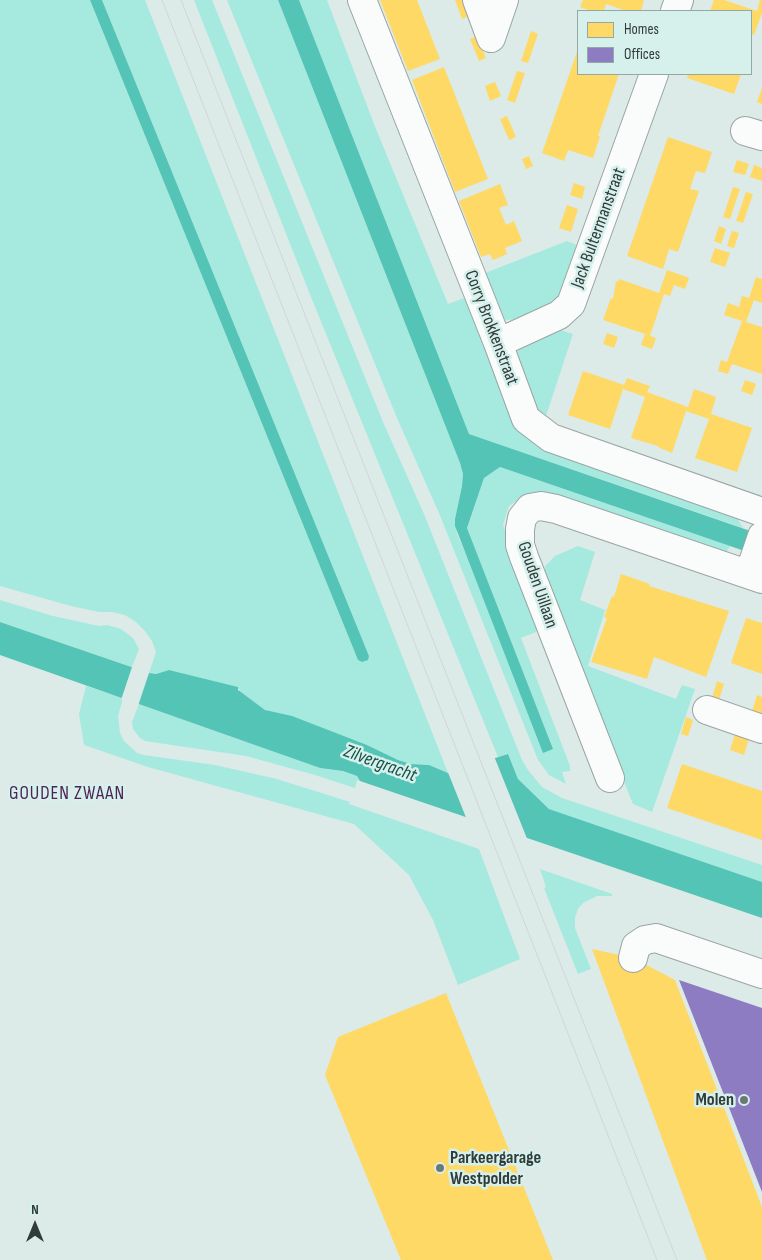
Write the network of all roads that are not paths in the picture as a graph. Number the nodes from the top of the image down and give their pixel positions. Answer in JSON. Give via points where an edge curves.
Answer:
{"nodes":[{"id":1,"x":362,"y":0,"type":"edge"},
{"id":2,"x":477,"y":0,"type":"edge"},
{"id":3,"x":504,"y":0,"type":"edge"},
{"id":4,"x":654,"y":75,"type":"edge"},
{"id":5,"x":498,"y":342,"type":"junction"},
{"id":6,"x":762,"y":512,"type":"edge"},
{"id":7,"x":756,"y":562,"type":"edge"},
{"id":8,"x":707,"y":710,"type":"dead end"},
{"id":9,"x":762,"y":729,"type":"edge"},
{"id":10,"x":610,"y":778,"type":"dead end"},
{"id":11,"x":633,"y":958,"type":"dead end"},
{"id":12,"x":762,"y":974,"type":"edge"}],
"edges":[{"from":1,"to":5,"type":"street","name":"Corry Brokkenstraat"},
{"from":2,"to":3,"type":"street","via":[[492,38]]},
{"from":4,"to":5,"type":"street","name":"Jack Bultermanstraat","via":[[571,304],[559,315]]},
{"from":5,"to":6,"type":"street","name":"Corry Brokkenstraat","via":[[526,419],[551,438]]},
{"from":7,"to":10,"type":"street","name":"Gouden Uillaan","via":[[556,509],[530,508],[522,518],[520,545]]},
{"from":8,"to":9,"type":"street"},
{"from":11,"to":12,"type":"street","via":[[636,946],[656,938]]}]}
